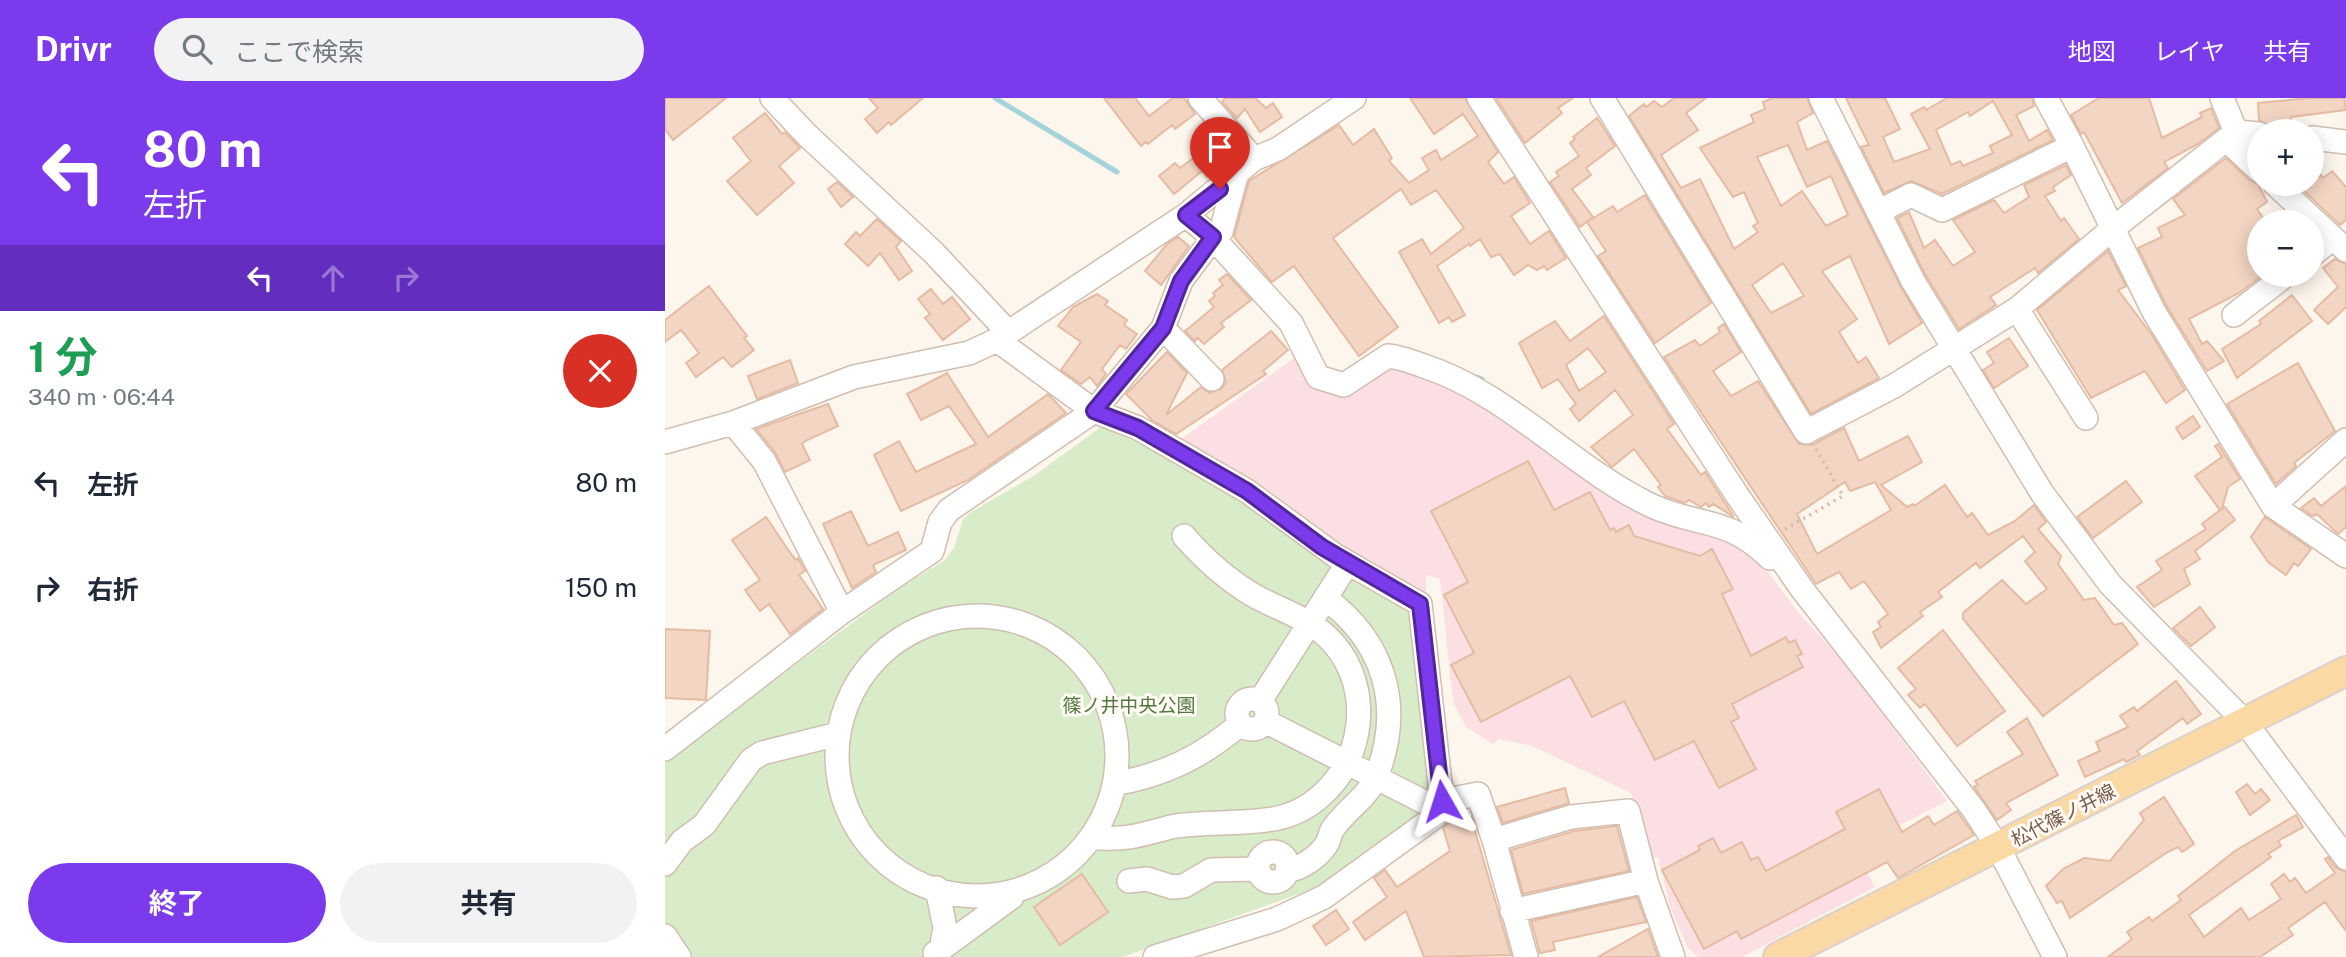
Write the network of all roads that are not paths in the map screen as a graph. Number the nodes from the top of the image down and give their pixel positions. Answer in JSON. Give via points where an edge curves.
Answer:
{"nodes":[{"id":1,"x":772,"y":98,"type":"edge"},
{"id":2,"x":1200,"y":98,"type":"edge"},
{"id":3,"x":1354,"y":98,"type":"edge"},
{"id":4,"x":1479,"y":98,"type":"edge"},
{"id":5,"x":1602,"y":98,"type":"edge"},
{"id":6,"x":1821,"y":98,"type":"edge"},
{"id":7,"x":2046,"y":98,"type":"edge"},
{"id":8,"x":2222,"y":98,"type":"edge"},
{"id":9,"x":2247,"y":135,"type":"edge"},
{"id":10,"x":2232,"y":136,"type":"junction"},
{"id":11,"x":2324,"y":138,"type":"edge"},
{"id":12,"x":2344,"y":139,"type":"edge"},
{"id":13,"x":2072,"y":146,"type":"junction"},
{"id":14,"x":2247,"y":155,"type":"edge"},
{"id":15,"x":1254,"y":159,"type":"junction"},
{"id":16,"x":1236,"y":176,"type":"junction"},
{"id":17,"x":2287,"y":196,"type":"edge"},
{"id":18,"x":1878,"y":212,"type":"junction"},
{"id":19,"x":1186,"y":215,"type":"junction"},
{"id":20,"x":2111,"y":230,"type":"junction"},
{"id":21,"x":1213,"y":237,"type":"junction"},
{"id":22,"x":2340,"y":244,"type":"edge"},
{"id":23,"x":2270,"y":287,"type":"edge"},
{"id":24,"x":2017,"y":309,"type":"junction"},
{"id":25,"x":2234,"y":315,"type":"dead end"},
{"id":26,"x":1163,"y":328,"type":"junction"},
{"id":27,"x":1002,"y":336,"type":"junction"},
{"id":28,"x":1952,"y":348,"type":"junction"},
{"id":29,"x":1212,"y":379,"type":"dead end"},
{"id":30,"x":1094,"y":411,"type":"junction"},
{"id":31,"x":2086,"y":418,"type":"dead end"},
{"id":32,"x":733,"y":423,"type":"junction"},
{"id":33,"x":2346,"y":440,"type":"edge"},
{"id":34,"x":665,"y":442,"type":"edge"},
{"id":35,"x":2273,"y":506,"type":"junction"},
{"id":36,"x":1184,"y":536,"type":"dead end"},
{"id":37,"x":2346,"y":556,"type":"edge"},
{"id":38,"x":1344,"y":569,"type":"dead end"},
{"id":39,"x":1802,"y":589,"type":"junction"},
{"id":40,"x":1325,"y":598,"type":"junction"},
{"id":41,"x":842,"y":612,"type":"junction"},
{"id":42,"x":1310,"y":622,"type":"junction"},
{"id":43,"x":2346,"y":671,"type":"edge"},
{"id":44,"x":1263,"y":711,"type":"junction"},
{"id":45,"x":2245,"y":722,"type":"junction"},
{"id":46,"x":838,"y":734,"type":"junction"},
{"id":47,"x":665,"y":749,"type":"edge"},
{"id":48,"x":1346,"y":763,"type":"junction"},
{"id":49,"x":1375,"y":778,"type":"junction"},
{"id":50,"x":1114,"y":783,"type":"junction"},
{"id":51,"x":1440,"y":805,"type":"junction"},
{"id":52,"x":1092,"y":838,"type":"junction"},
{"id":53,"x":1494,"y":840,"type":"junction"},
{"id":54,"x":1998,"y":847,"type":"junction"},
{"id":55,"x":2346,"y":858,"type":"edge"},
{"id":56,"x":665,"y":864,"type":"edge"},
{"id":57,"x":1129,"y":881,"type":"dead end"},
{"id":58,"x":1646,"y":881,"type":"junction"},
{"id":59,"x":937,"y":888,"type":"junction"},
{"id":60,"x":1012,"y":897,"type":"junction"},
{"id":61,"x":1512,"y":911,"type":"junction"},
{"id":62,"x":665,"y":936,"type":"edge"},
{"id":63,"x":935,"y":953,"type":"edge"},
{"id":64,"x":680,"y":957,"type":"edge"},
{"id":65,"x":1154,"y":957,"type":"edge"},
{"id":66,"x":1526,"y":957,"type":"edge"},
{"id":67,"x":1673,"y":957,"type":"edge"},
{"id":68,"x":1778,"y":957,"type":"edge"},
{"id":69,"x":2055,"y":957,"type":"edge"}],
"edges":[{"from":1,"to":27,"type":"street","via":[[934,253]]},
{"from":2,"to":15,"type":"street"},
{"from":3,"to":15,"type":"street","via":[[1278,149]]},
{"from":4,"to":39,"type":"street"},
{"from":5,"to":28,"type":"street","via":[[1806,432],[1894,386]]},
{"from":6,"to":18,"type":"street"},
{"from":7,"to":13,"type":"street"},
{"from":8,"to":10,"type":"street"},
{"from":9,"to":10,"type":"street"},
{"from":10,"to":14,"type":"street"},
{"from":10,"to":20,"type":"street"},
{"from":11,"to":12,"type":"street"},
{"from":13,"to":18,"type":"street","via":[[1942,210],[1911,195]]},
{"from":13,"to":20,"type":"street"},
{"from":15,"to":16,"type":"street"},
{"from":16,"to":19,"type":"street"},
{"from":16,"to":21,"type":"street","via":[[1221,232]]},
{"from":17,"to":22,"type":"street"},
{"from":18,"to":28,"type":"street"},
{"from":19,"to":21,"type":"street"},
{"from":19,"to":27,"type":"street"},
{"from":20,"to":24,"type":"street"},
{"from":20,"to":35,"type":"street","via":[[2154,313]]},
{"from":21,"to":26,"type":"street","via":[[1181,281]]},
{"from":21,"to":39,"type":"street","via":[[1291,323],[1318,377],[1344,385],[1388,356],[1448,373],[1651,505],[1748,537]]},
{"from":23,"to":25,"type":"street"},
{"from":24,"to":28,"type":"street"},
{"from":24,"to":31,"type":"street"},
{"from":26,"to":29,"type":"street"},
{"from":26,"to":30,"type":"street"},
{"from":27,"to":30,"type":"street"},
{"from":27,"to":32,"type":"street","via":[[969,353],[854,377]]},
{"from":28,"to":45,"type":"street","via":[[2042,493],[2111,584]]},
{"from":30,"to":41,"type":"street","via":[[949,510],[940,522],[932,551]]},
{"from":30,"to":51,"type":"street","via":[[1138,428],[1247,491],[1327,550],[1420,604]]},
{"from":32,"to":34,"type":"street"},
{"from":32,"to":41,"type":"street","via":[[764,461]]},
{"from":33,"to":35,"type":"street"},
{"from":35,"to":37,"type":"street"},
{"from":36,"to":42,"type":"street","via":[[1202,557],[1254,596]]},
{"from":38,"to":40,"type":"street"},
{"from":39,"to":54,"type":"street"},
{"from":40,"to":42,"type":"street"},
{"from":40,"to":49,"type":"street","via":[[1370,646],[1388,691],[1387,731]]},
{"from":41,"to":47,"type":"street"},
{"from":42,"to":44,"type":"street"},
{"from":42,"to":48,"type":"street","via":[[1335,645],[1352,673],[1357,732]]},
{"from":43,"to":45,"type":"main road","name":"松代篠ノ井線"},
{"from":44,"to":48,"type":"street"},
{"from":44,"to":50,"type":"street","via":[[1243,701],[1236,716],[1240,724],[1195,758],[1167,771]]},
{"from":45,"to":54,"type":"main road","name":"松代篠ノ井線"},
{"from":45,"to":55,"type":"street"},
{"from":46,"to":50,"type":"street","via":[[866,666],[909,632],[960,615],[1012,618],[1051,634],[1083,663],[1108,704],[1118,750]]},
{"from":46,"to":56,"type":"street","via":[[762,753],[751,760],[704,825],[682,841]]},
{"from":46,"to":59,"type":"street","via":[[834,771],[845,812],[860,835],[891,862]]},
{"from":48,"to":49,"type":"street"},
{"from":48,"to":52,"type":"street","via":[[1330,789],[1288,815],[1175,827],[1128,838]]},
{"from":49,"to":51,"type":"street"},
{"from":49,"to":57,"type":"street","via":[[1363,798],[1332,829],[1314,859],[1287,870],[1275,882],[1262,877],[1258,869],[1210,870],[1184,886]]},
{"from":50,"to":52,"type":"street","via":[[1112,798]]},
{"from":51,"to":53,"type":"street","via":[[1478,794]]},
{"from":51,"to":65,"type":"street","via":[[1436,816],[1324,897],[1277,919]]},
{"from":52,"to":60,"type":"street","via":[[1055,873]]},
{"from":53,"to":58,"type":"street","via":[[1571,817],[1628,811]]},
{"from":53,"to":61,"type":"street"},
{"from":54,"to":68,"type":"main road","name":"松代篠ノ井線"},
{"from":54,"to":69,"type":"street"},
{"from":58,"to":61,"type":"street"},
{"from":58,"to":67,"type":"street"},
{"from":59,"to":60,"type":"street","via":[[971,896]]},
{"from":59,"to":63,"type":"street","via":[[945,928]]},
{"from":60,"to":63,"type":"street"},
{"from":61,"to":66,"type":"street"},
{"from":62,"to":64,"type":"street"}]}
